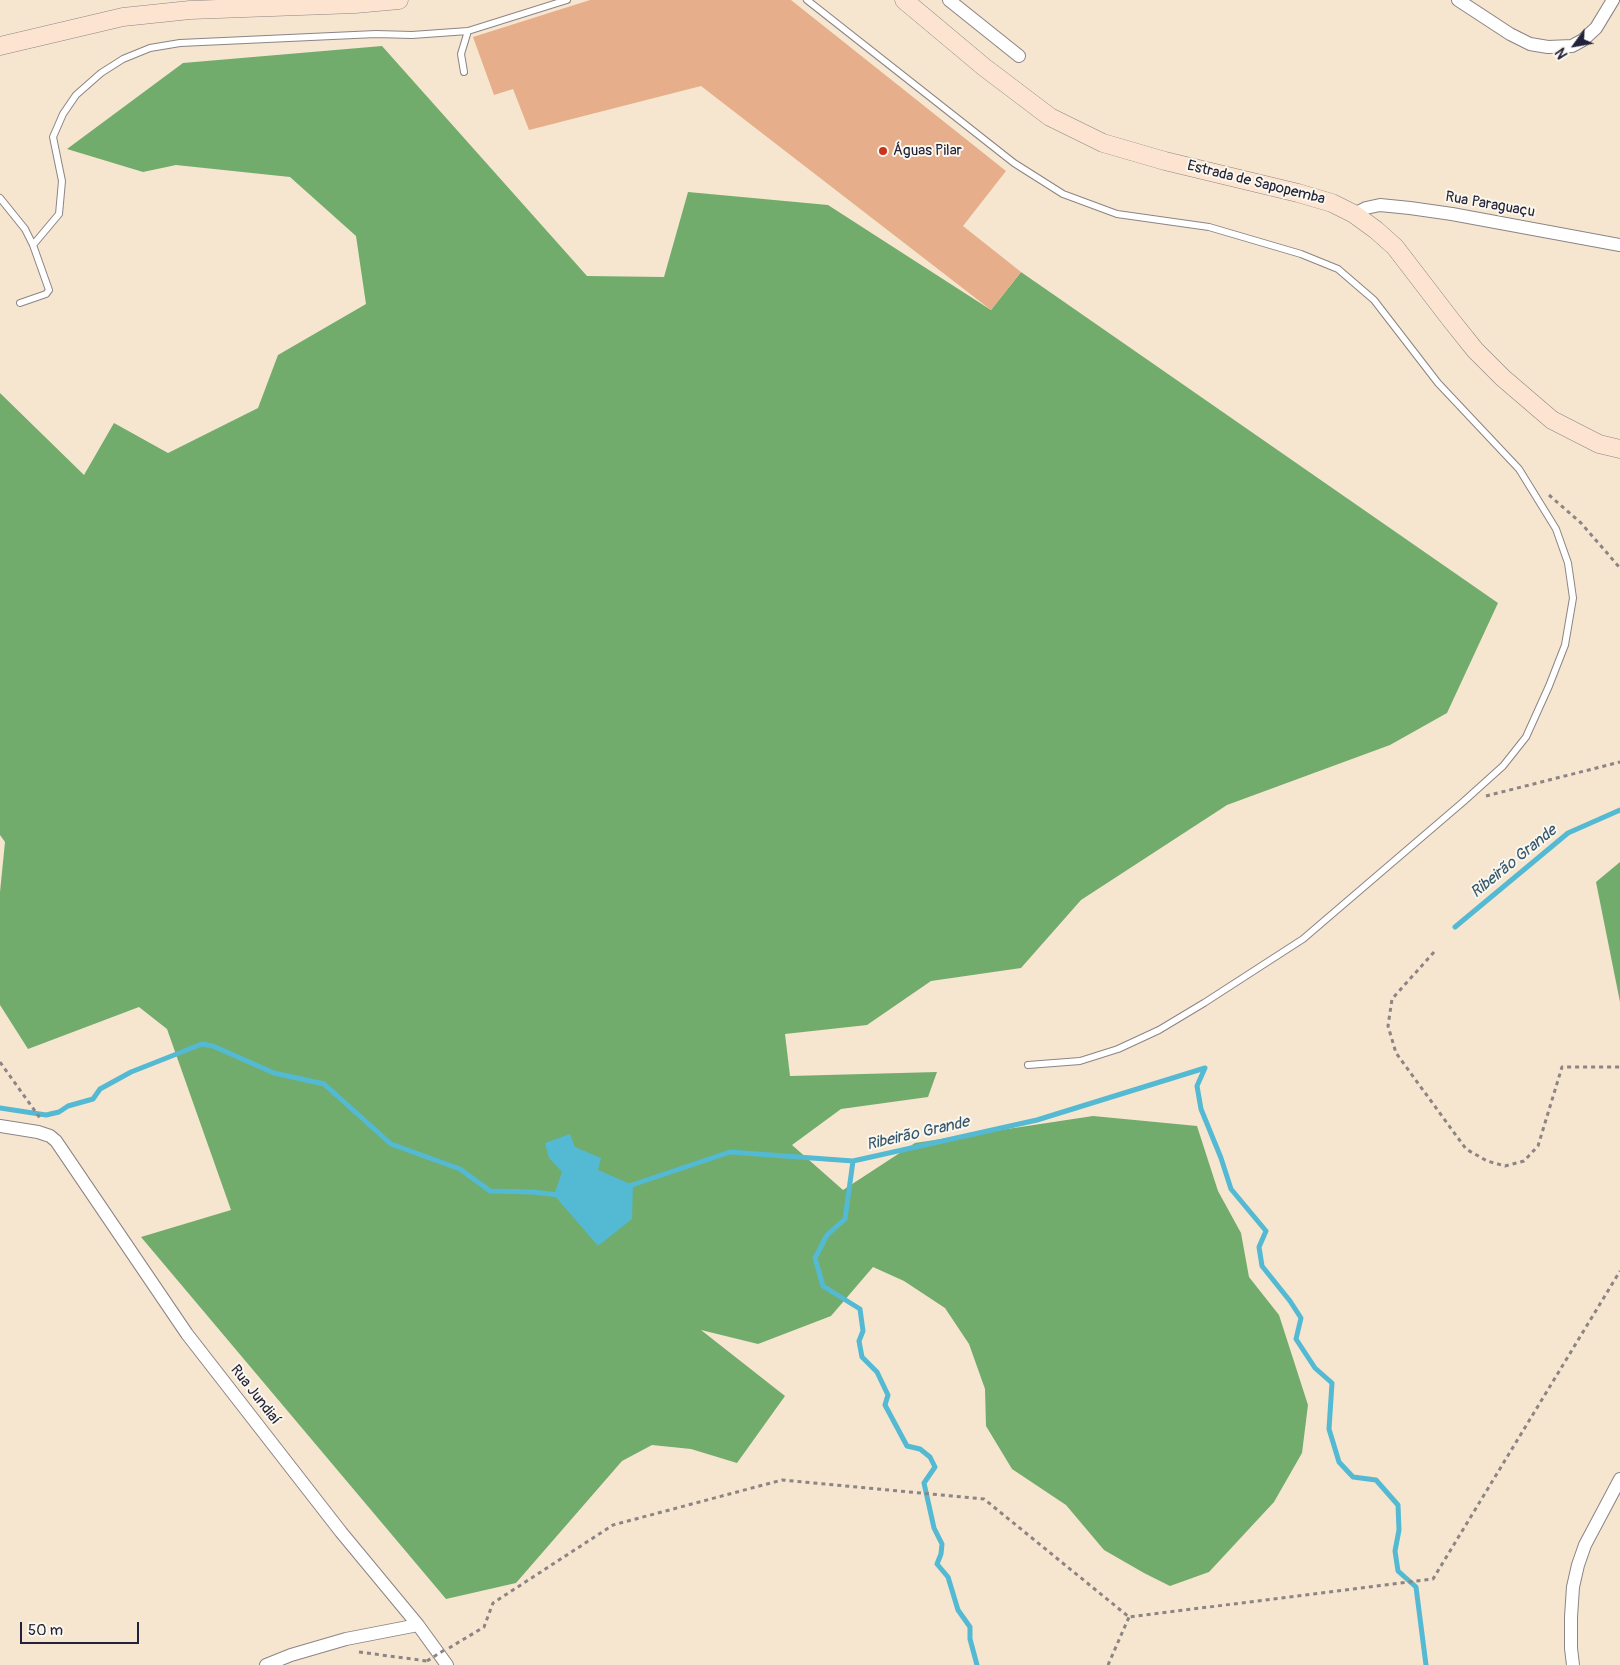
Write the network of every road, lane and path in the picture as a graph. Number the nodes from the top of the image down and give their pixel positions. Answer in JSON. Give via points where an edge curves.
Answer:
{"nodes":[{"id":1,"x":399,"y":0,"type":"edge"},
{"id":2,"x":567,"y":0,"type":"edge"},
{"id":3,"x":807,"y":0,"type":"edge"},
{"id":4,"x":904,"y":0,"type":"edge"},
{"id":5,"x":949,"y":0,"type":"edge"},
{"id":6,"x":1458,"y":0,"type":"edge"},
{"id":7,"x":1613,"y":0,"type":"edge"},
{"id":8,"x":243,"y":4,"type":"edge"},
{"id":9,"x":191,"y":5,"type":"edge"},
{"id":10,"x":468,"y":31,"type":"junction"},
{"id":11,"x":0,"y":46,"type":"edge"},
{"id":12,"x":1019,"y":56,"type":"dead end"},
{"id":13,"x":464,"y":72,"type":"dead end"},
{"id":14,"x":0,"y":198,"type":"edge"},
{"id":15,"x":1354,"y":214,"type":"junction"},
{"id":16,"x":33,"y":245,"type":"junction"},
{"id":17,"x":1620,"y":245,"type":"edge"},
{"id":18,"x":20,"y":303,"type":"dead end"},
{"id":19,"x":1620,"y":449,"type":"edge"},
{"id":20,"x":1546,"y":493,"type":"dead end"},
{"id":21,"x":1620,"y":568,"type":"edge"},
{"id":22,"x":1620,"y":762,"type":"edge"},
{"id":23,"x":1463,"y":802,"type":"junction"},
{"id":24,"x":1434,"y":952,"type":"dead end"},
{"id":25,"x":0,"y":1062,"type":"edge"},
{"id":26,"x":1028,"y":1065,"type":"dead end"},
{"id":27,"x":1620,"y":1067,"type":"edge"},
{"id":28,"x":0,"y":1126,"type":"edge"},
{"id":29,"x":48,"y":1130,"type":"junction"},
{"id":30,"x":1620,"y":1271,"type":"edge"},
{"id":31,"x":1620,"y":1479,"type":"edge"},
{"id":32,"x":1129,"y":1617,"type":"junction"},
{"id":33,"x":418,"y":1625,"type":"junction"},
{"id":34,"x":350,"y":1650,"type":"dead end"},
{"id":35,"x":266,"y":1665,"type":"edge"},
{"id":36,"x":447,"y":1665,"type":"edge"},
{"id":37,"x":1108,"y":1665,"type":"edge"},
{"id":38,"x":1573,"y":1665,"type":"edge"}],
"edges":[{"from":1,"to":8,"type":"main road","via":[[355,4]]},
{"from":2,"to":10,"type":"lane"},
{"from":3,"to":23,"type":"lane","via":[[1014,164],[1063,194],[1117,214],[1209,227],[1301,254],[1338,269],[1374,300],[1438,383],[1519,470],[1556,529],[1568,563],[1573,598],[1565,645],[1526,737],[1503,766]]},
{"from":4,"to":15,"type":"main road","name":"Estrada de Sapopemba","via":[[984,67],[1050,116],[1094,138],[1165,161],[1307,195]]},
{"from":5,"to":12,"type":"street"},
{"from":6,"to":7,"type":"street","via":[[1510,34],[1548,48],[1572,46],[1583,40],[1596,28]]},
{"from":8,"to":9,"type":"main road"},
{"from":9,"to":11,"type":"main road","via":[[123,17]]},
{"from":10,"to":13,"type":"lane","via":[[461,54]]},
{"from":10,"to":16,"type":"lane","via":[[180,43],[150,48],[122,59],[76,95],[63,114],[52,137],[62,181],[59,214]]},
{"from":14,"to":16,"type":"lane","via":[[25,228]]},
{"from":15,"to":17,"type":"street","name":"Rua Paraguaçu","via":[[1380,206],[1410,208]]},
{"from":15,"to":19,"type":"main road","name":"Estrada de Sapopemba","via":[[1395,247],[1475,350],[1503,378],[1552,420],[1599,444]]},
{"from":16,"to":18,"type":"lane","via":[[49,290]]},
{"from":20,"to":21,"type":"path","via":[[1581,522]]},
{"from":22,"to":23,"type":"path"},
{"from":23,"to":26,"type":"lane","via":[[1303,939],[1159,1030],[1118,1049],[1080,1061]]},
{"from":24,"to":27,"type":"path","via":[[1392,999],[1388,1026],[1396,1053],[1466,1149],[1487,1161],[1505,1166],[1524,1161],[1538,1146],[1562,1068]]},
{"from":25,"to":29,"type":"path"},
{"from":28,"to":29,"type":"street","via":[[38,1132]]},
{"from":29,"to":33,"type":"street","name":"Rua Jundiaí","via":[[187,1334]]},
{"from":30,"to":32,"type":"path","via":[[1433,1579]]},
{"from":31,"to":38,"type":"street","via":[[1578,1565],[1571,1617]]},
{"from":32,"to":34,"type":"path","bridge":true,"via":[[984,1498],[782,1480],[613,1525],[493,1603],[484,1627],[427,1661]]},
{"from":32,"to":37,"type":"path"},
{"from":33,"to":35,"type":"street","via":[[346,1639]]},
{"from":33,"to":36,"type":"street","name":"Rua Jundiaí"}]}
